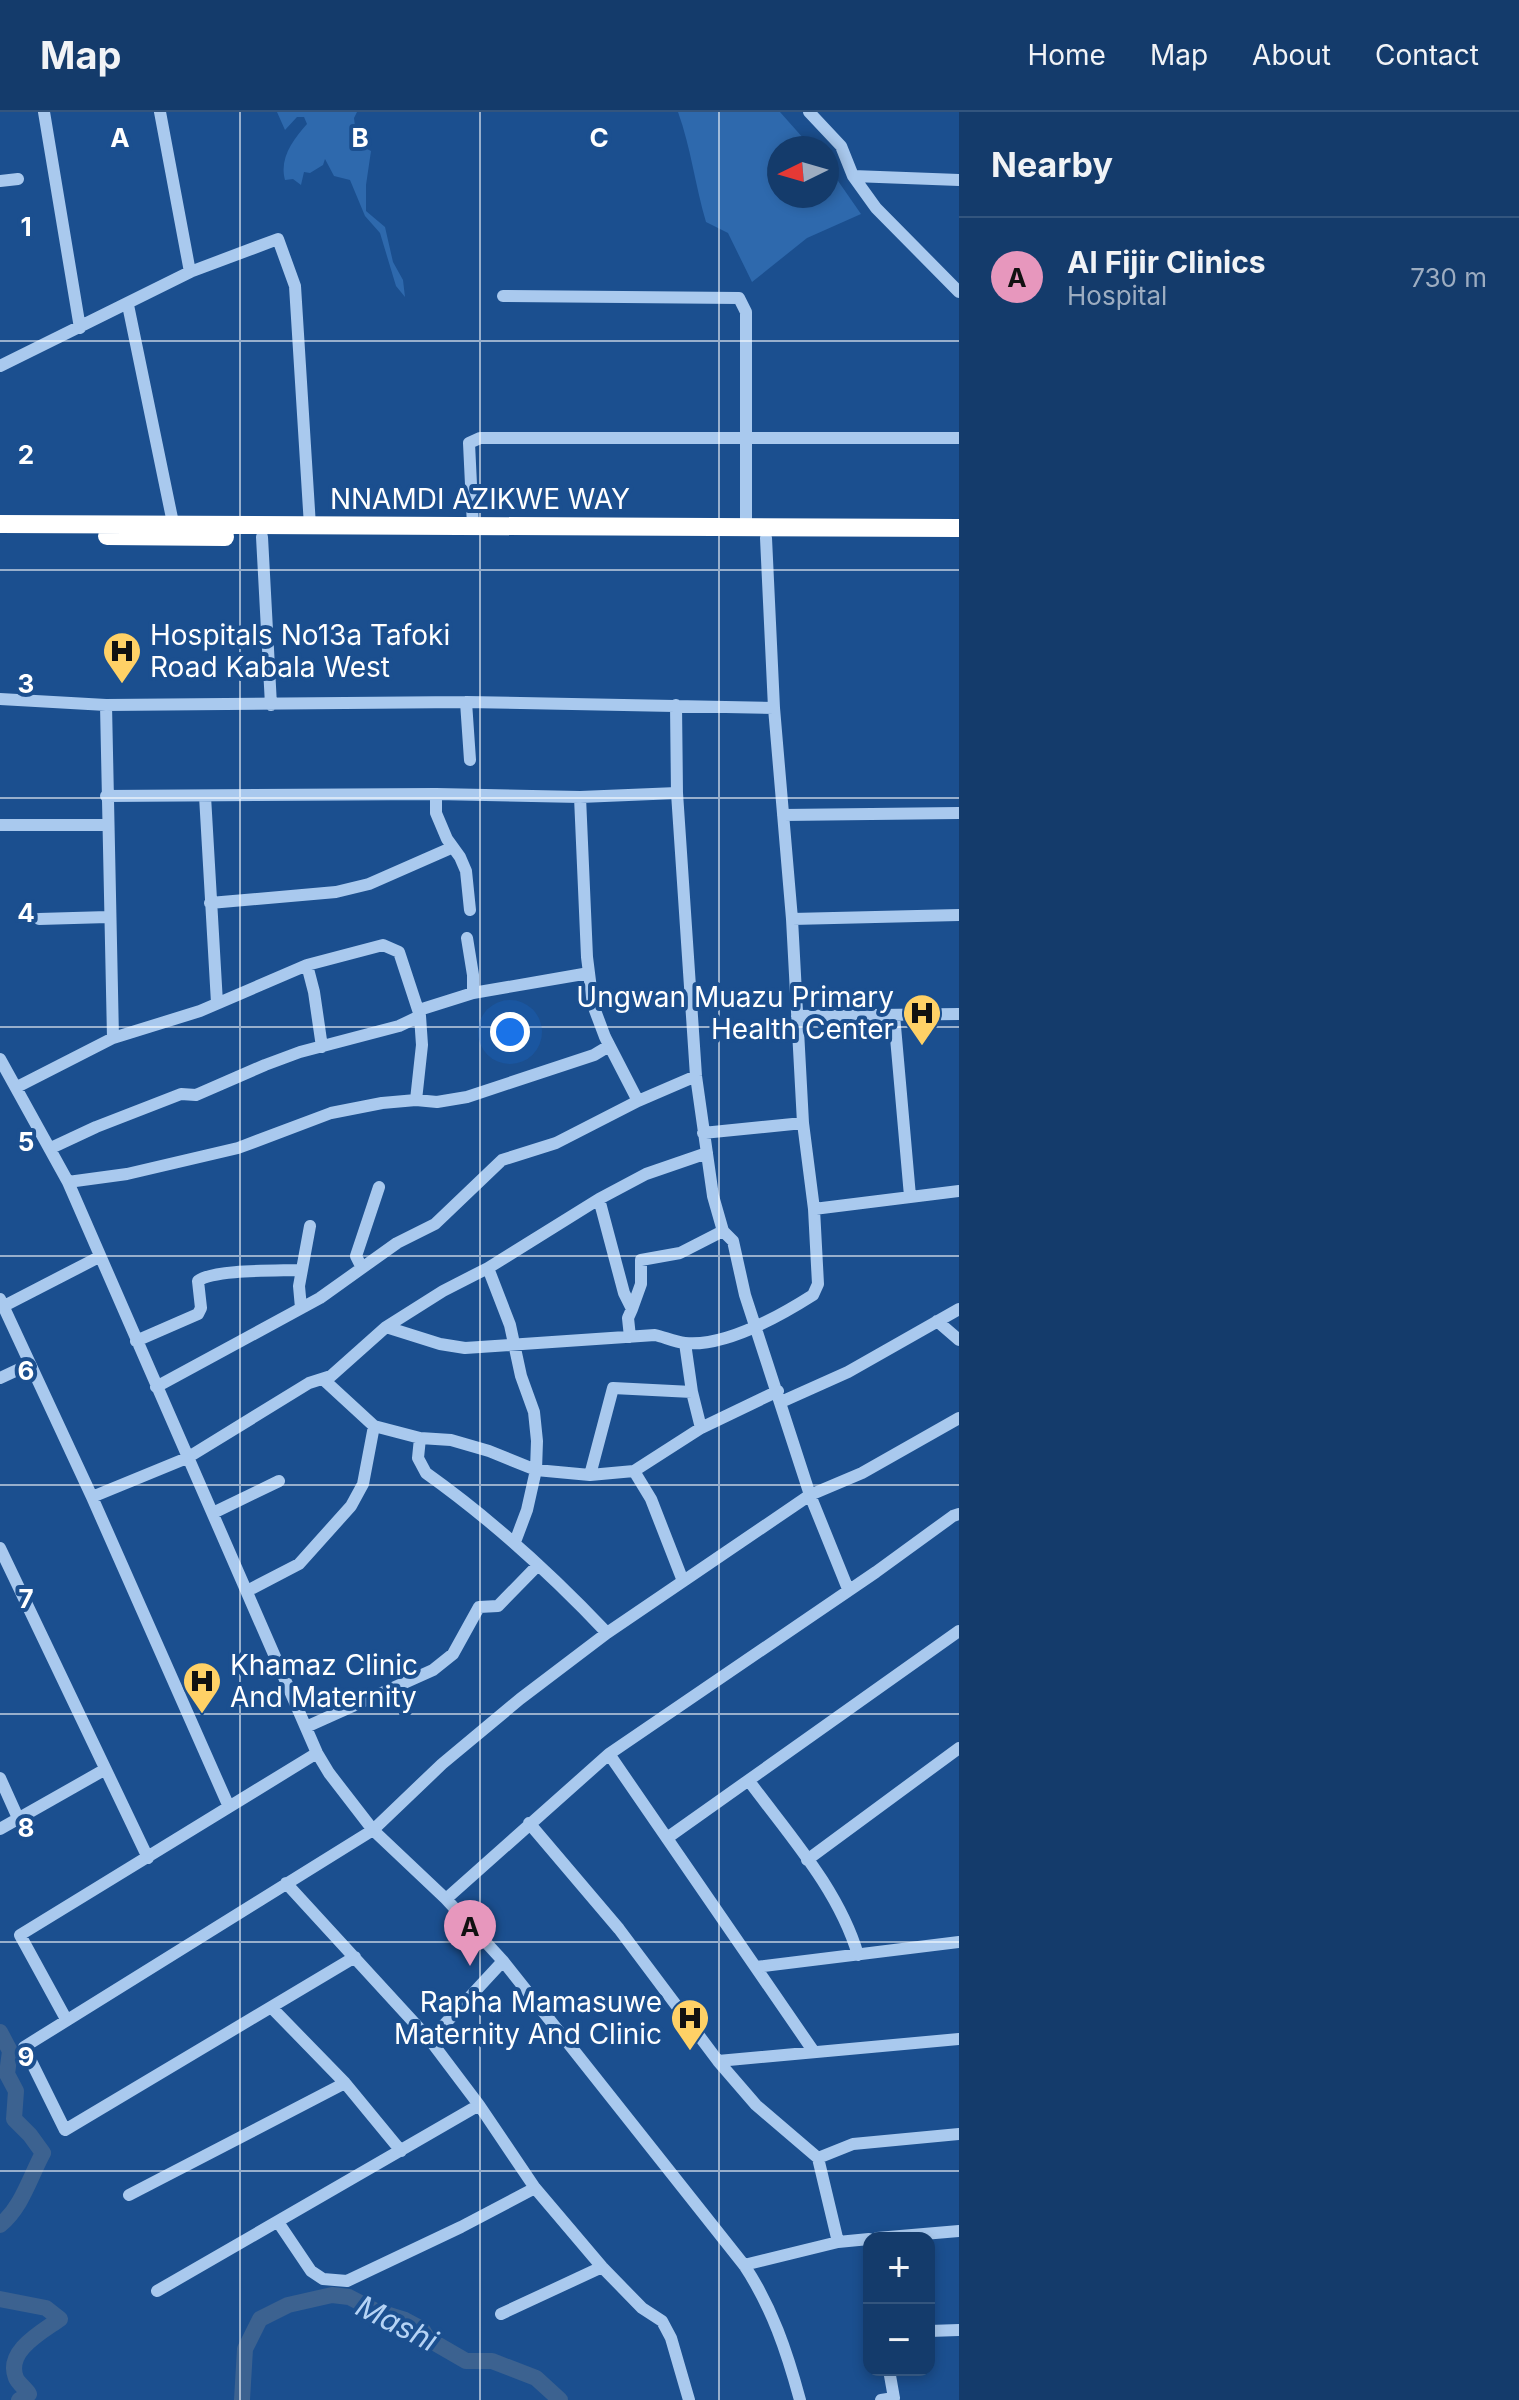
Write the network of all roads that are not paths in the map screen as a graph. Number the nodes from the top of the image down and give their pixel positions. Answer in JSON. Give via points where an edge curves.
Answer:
{"nodes":[{"id":1,"x":44,"y":112,"type":"edge"},
{"id":2,"x":160,"y":112,"type":"edge"},
{"id":3,"x":809,"y":112,"type":"edge"},
{"id":4,"x":853,"y":176,"type":"junction"},
{"id":5,"x":18,"y":179,"type":"dead end"},
{"id":6,"x":959,"y":180,"type":"edge"},
{"id":7,"x":0,"y":181,"type":"edge"},
{"id":8,"x":190,"y":272,"type":"junction"},
{"id":9,"x":959,"y":292,"type":"edge"},
{"id":10,"x":503,"y":296,"type":"dead end"},
{"id":11,"x":128,"y":305,"type":"junction"},
{"id":12,"x":80,"y":328,"type":"junction"},
{"id":13,"x":0,"y":366,"type":"edge"},
{"id":14,"x":747,"y":437,"type":"junction"},
{"id":15,"x":959,"y":438,"type":"edge"},
{"id":16,"x":173,"y":523,"type":"junction"},
{"id":17,"x":0,"y":524,"type":"edge"},
{"id":18,"x":310,"y":526,"type":"junction"},
{"id":19,"x":473,"y":526,"type":"junction"},
{"id":20,"x":746,"y":528,"type":"junction"},
{"id":21,"x":959,"y":528,"type":"edge"},
{"id":22,"x":0,"y":535,"type":"edge"},
{"id":23,"x":262,"y":537,"type":"junction"},
{"id":24,"x":766,"y":538,"type":"junction"},
{"id":25,"x":959,"y":540,"type":"edge"},
{"id":26,"x":0,"y":699,"type":"edge"},
{"id":27,"x":466,"y":702,"type":"junction"},
{"id":28,"x":106,"y":705,"type":"junction"},
{"id":29,"x":271,"y":705,"type":"junction"},
{"id":30,"x":676,"y":705,"type":"junction"},
{"id":31,"x":774,"y":708,"type":"junction"},
{"id":32,"x":470,"y":760,"type":"dead end"},
{"id":33,"x":677,"y":793,"type":"junction"},
{"id":34,"x":436,"y":794,"type":"junction"},
{"id":35,"x":106,"y":796,"type":"junction"},
{"id":36,"x":205,"y":796,"type":"junction"},
{"id":37,"x":580,"y":797,"type":"junction"},
{"id":38,"x":959,"y":813,"type":"edge"},
{"id":39,"x":783,"y":815,"type":"junction"},
{"id":40,"x":0,"y":825,"type":"edge"},
{"id":41,"x":106,"y":825,"type":"junction"},
{"id":42,"x":451,"y":848,"type":"junction"},
{"id":43,"x":210,"y":903,"type":"junction"},
{"id":44,"x":470,"y":910,"type":"dead end"},
{"id":45,"x":959,"y":915,"type":"edge"},
{"id":46,"x":108,"y":917,"type":"junction"},
{"id":47,"x":39,"y":919,"type":"dead end"},
{"id":48,"x":792,"y":919,"type":"junction"},
{"id":49,"x":467,"y":938,"type":"dead end"},
{"id":50,"x":307,"y":965,"type":"junction"},
{"id":51,"x":589,"y":973,"type":"junction"},
{"id":52,"x":473,"y":993,"type":"junction"},
{"id":53,"x":217,"y":1003,"type":"junction"},
{"id":54,"x":420,"y":1013,"type":"junction"},
{"id":55,"x":959,"y":1014,"type":"edge"},
{"id":56,"x":894,"y":1015,"type":"junction"},
{"id":57,"x":797,"y":1016,"type":"junction"},
{"id":58,"x":113,"y":1038,"type":"junction"},
{"id":59,"x":609,"y":1046,"type":"junction"},
{"id":60,"x":322,"y":1047,"type":"junction"},
{"id":61,"x":0,"y":1059,"type":"edge"},
{"id":62,"x":696,"y":1076,"type":"junction"},
{"id":63,"x":17,"y":1087,"type":"junction"},
{"id":64,"x":416,"y":1100,"type":"junction"},
{"id":65,"x":638,"y":1101,"type":"junction"},
{"id":66,"x":803,"y":1123,"type":"junction"},
{"id":67,"x":703,"y":1133,"type":"junction"},
{"id":68,"x":51,"y":1148,"type":"junction"},
{"id":69,"x":707,"y":1153,"type":"junction"},
{"id":70,"x":68,"y":1182,"type":"junction"},
{"id":71,"x":379,"y":1187,"type":"dead end"},
{"id":72,"x":959,"y":1191,"type":"edge"},
{"id":73,"x":910,"y":1196,"type":"junction"},
{"id":74,"x":599,"y":1199,"type":"junction"},
{"id":75,"x":814,"y":1209,"type":"junction"},
{"id":76,"x":310,"y":1226,"type":"dead end"},
{"id":77,"x":723,"y":1231,"type":"junction"},
{"id":78,"x":99,"y":1257,"type":"junction"},
{"id":79,"x":362,"y":1268,"type":"junction"},
{"id":80,"x":488,"y":1268,"type":"junction"},
{"id":81,"x":301,"y":1270,"type":"junction"},
{"id":82,"x":2,"y":1303,"type":"edge"},
{"id":83,"x":301,"y":1308,"type":"junction"},
{"id":84,"x":632,"y":1309,"type":"junction"},
{"id":85,"x":959,"y":1309,"type":"edge"},
{"id":86,"x":937,"y":1321,"type":"junction"},
{"id":87,"x":756,"y":1324,"type":"junction"},
{"id":88,"x":386,"y":1327,"type":"junction"},
{"id":89,"x":630,"y":1337,"type":"junction"},
{"id":90,"x":959,"y":1340,"type":"edge"},
{"id":91,"x":136,"y":1341,"type":"junction"},
{"id":92,"x":685,"y":1343,"type":"junction"},
{"id":93,"x":515,"y":1344,"type":"junction"},
{"id":94,"x":28,"y":1365,"type":"junction"},
{"id":95,"x":0,"y":1378,"type":"edge"},
{"id":96,"x":324,"y":1380,"type":"junction"},
{"id":97,"x":156,"y":1387,"type":"junction"},
{"id":98,"x":692,"y":1392,"type":"junction"},
{"id":99,"x":780,"y":1396,"type":"junction"},
{"id":100,"x":959,"y":1418,"type":"edge"},
{"id":101,"x":374,"y":1426,"type":"junction"},
{"id":102,"x":701,"y":1428,"type":"junction"},
{"id":103,"x":420,"y":1438,"type":"junction"},
{"id":104,"x":187,"y":1458,"type":"junction"},
{"id":105,"x":536,"y":1470,"type":"junction"},
{"id":106,"x":634,"y":1471,"type":"junction"},
{"id":107,"x":590,"y":1475,"type":"junction"},
{"id":108,"x":279,"y":1481,"type":"dead end"},
{"id":109,"x":810,"y":1495,"type":"junction"},
{"id":110,"x":92,"y":1497,"type":"junction"},
{"id":111,"x":213,"y":1513,"type":"junction"},
{"id":112,"x":959,"y":1514,"type":"edge"},
{"id":113,"x":515,"y":1542,"type":"junction"},
{"id":114,"x":0,"y":1548,"type":"edge"},
{"id":115,"x":538,"y":1565,"type":"junction"},
{"id":116,"x":683,"y":1581,"type":"junction"},
{"id":117,"x":848,"y":1589,"type":"junction"},
{"id":118,"x":247,"y":1591,"type":"junction"},
{"id":119,"x":959,"y":1631,"type":"edge"},
{"id":120,"x":607,"y":1633,"type":"junction"},
{"id":121,"x":306,"y":1727,"type":"junction"},
{"id":122,"x":959,"y":1748,"type":"edge"},
{"id":123,"x":317,"y":1753,"type":"junction"},
{"id":124,"x":609,"y":1754,"type":"junction"},
{"id":125,"x":104,"y":1770,"type":"junction"},
{"id":126,"x":0,"y":1778,"type":"edge"},
{"id":127,"x":749,"y":1781,"type":"junction"},
{"id":128,"x":229,"y":1807,"type":"junction"},
{"id":129,"x":18,"y":1818,"type":"junction"},
{"id":130,"x":529,"y":1823,"type":"junction"},
{"id":131,"x":0,"y":1829,"type":"edge"},
{"id":132,"x":373,"y":1830,"type":"junction"},
{"id":133,"x":667,"y":1838,"type":"junction"},
{"id":134,"x":148,"y":1858,"type":"junction"},
{"id":135,"x":807,"y":1860,"type":"junction"},
{"id":136,"x":286,"y":1883,"type":"junction"},
{"id":137,"x":446,"y":1899,"type":"junction"},
{"id":138,"x":959,"y":1942,"type":"edge"},
{"id":139,"x":858,"y":1955,"type":"junction"},
{"id":140,"x":355,"y":1957,"type":"junction"},
{"id":141,"x":503,"y":1961,"type":"junction"},
{"id":142,"x":756,"y":1967,"type":"junction"},
{"id":143,"x":271,"y":2007,"type":"junction"},
{"id":144,"x":66,"y":2019,"type":"junction"},
{"id":145,"x":959,"y":2039,"type":"edge"},
{"id":146,"x":430,"y":2040,"type":"junction"},
{"id":147,"x":814,"y":2052,"type":"junction"},
{"id":148,"x":718,"y":2061,"type":"junction"},
{"id":149,"x":345,"y":2083,"type":"junction"},
{"id":150,"x":479,"y":2105,"type":"junction"},
{"id":151,"x":959,"y":2134,"type":"edge"},
{"id":152,"x":401,"y":2151,"type":"junction"},
{"id":153,"x":818,"y":2158,"type":"junction"},
{"id":154,"x":535,"y":2188,"type":"junction"},
{"id":155,"x":129,"y":2195,"type":"dead end"},
{"id":156,"x":278,"y":2222,"type":"junction"},
{"id":157,"x":959,"y":2231,"type":"edge"},
{"id":158,"x":935,"y":2234,"type":"edge"},
{"id":159,"x":838,"y":2242,"type":"junction"},
{"id":160,"x":863,"y":2242,"type":"edge"},
{"id":161,"x":744,"y":2265,"type":"junction"},
{"id":162,"x":602,"y":2267,"type":"junction"},
{"id":163,"x":157,"y":2291,"type":"dead end"},
{"id":164,"x":501,"y":2314,"type":"dead end"},
{"id":165,"x":959,"y":2330,"type":"edge"},
{"id":166,"x":935,"y":2331,"type":"edge"},
{"id":167,"x":890,"y":2376,"type":"edge"},
{"id":168,"x":689,"y":2400,"type":"edge"},
{"id":169,"x":800,"y":2400,"type":"edge"},
{"id":170,"x":881,"y":2400,"type":"edge"}],
"edges":[{"from":1,"to":12,"type":"street"},
{"from":2,"to":8,"type":"street"},
{"from":3,"to":4,"type":"street","via":[[841,146]]},
{"from":4,"to":6,"type":"street"},
{"from":4,"to":9,"type":"street","via":[[876,208]]},
{"from":5,"to":7,"type":"street"},
{"from":8,"to":11,"type":"street"},
{"from":8,"to":18,"type":"street","via":[[278,239],[295,286]]},
{"from":10,"to":14,"type":"street","via":[[739,298],[746,312]]},
{"from":11,"to":12,"type":"street"},
{"from":11,"to":16,"type":"street"},
{"from":12,"to":13,"type":"street"},
{"from":14,"to":15,"type":"street"},
{"from":14,"to":19,"type":"street","via":[[473,439]]},
{"from":14,"to":20,"type":"street"},
{"from":16,"to":17,"type":"highway","name":"NNAMDI AZIKWE WAY"},
{"from":16,"to":18,"type":"highway","name":"NNAMDI AZIKWE WAY"},
{"from":18,"to":19,"type":"highway","name":"NNAMDI AZIKWE WAY"},
{"from":19,"to":20,"type":"highway","name":"NNAMDI AZIKWE WAY"},
{"from":20,"to":21,"type":"highway","name":"NNAMDI AZIKWE WAY"},
{"from":22,"to":23,"type":"highway","name":"NNAMDI AZIKWE WAY"},
{"from":23,"to":24,"type":"highway","name":"NNAMDI AZIKWE WAY"},
{"from":23,"to":29,"type":"street"},
{"from":24,"to":25,"type":"highway","name":"NNAMDI AZIKWE WAY"},
{"from":24,"to":31,"type":"street"},
{"from":26,"to":28,"type":"street"},
{"from":27,"to":29,"type":"street"},
{"from":27,"to":30,"type":"street"},
{"from":27,"to":32,"type":"street"},
{"from":28,"to":29,"type":"street"},
{"from":28,"to":35,"type":"street"},
{"from":30,"to":31,"type":"street"},
{"from":30,"to":33,"type":"street"},
{"from":31,"to":39,"type":"street"},
{"from":33,"to":37,"type":"street"},
{"from":33,"to":62,"type":"street"},
{"from":34,"to":36,"type":"street"},
{"from":34,"to":37,"type":"street"},
{"from":34,"to":42,"type":"street","via":[[436,813]]},
{"from":35,"to":36,"type":"street"},
{"from":35,"to":41,"type":"street"},
{"from":36,"to":43,"type":"street"},
{"from":37,"to":51,"type":"street"},
{"from":38,"to":39,"type":"street"},
{"from":39,"to":48,"type":"street"},
{"from":40,"to":41,"type":"street"},
{"from":41,"to":46,"type":"street"},
{"from":42,"to":43,"type":"street","via":[[369,884],[336,892]]},
{"from":42,"to":44,"type":"street","via":[[466,871]]},
{"from":43,"to":53,"type":"street"},
{"from":45,"to":48,"type":"street"},
{"from":46,"to":47,"type":"street"},
{"from":46,"to":58,"type":"street"},
{"from":48,"to":57,"type":"street"},
{"from":49,"to":52,"type":"street"},
{"from":50,"to":53,"type":"street"},
{"from":50,"to":54,"type":"street","via":[[383,945],[393,947]]},
{"from":50,"to":60,"type":"street"},
{"from":51,"to":52,"type":"street"},
{"from":51,"to":59,"type":"street","via":[[593,1005]]},
{"from":52,"to":54,"type":"street"},
{"from":53,"to":58,"type":"street"},
{"from":54,"to":60,"type":"street","via":[[399,1026]]},
{"from":54,"to":64,"type":"street"},
{"from":55,"to":56,"type":"street"},
{"from":56,"to":57,"type":"street"},
{"from":56,"to":73,"type":"street"},
{"from":57,"to":66,"type":"street"},
{"from":58,"to":63,"type":"street"},
{"from":59,"to":64,"type":"street","via":[[467,1097]]},
{"from":59,"to":65,"type":"street"},
{"from":60,"to":68,"type":"street","via":[[196,1095],[181,1094]]},
{"from":61,"to":63,"type":"street"},
{"from":62,"to":65,"type":"street"},
{"from":62,"to":67,"type":"street"},
{"from":63,"to":68,"type":"street"},
{"from":64,"to":70,"type":"street","via":[[331,1113],[238,1148]]},
{"from":65,"to":79,"type":"street","via":[[556,1143],[502,1160],[435,1224]]},
{"from":66,"to":67,"type":"street"},
{"from":66,"to":75,"type":"street"},
{"from":67,"to":69,"type":"street"},
{"from":68,"to":70,"type":"street"},
{"from":69,"to":74,"type":"street","via":[[646,1174]]},
{"from":69,"to":77,"type":"street"},
{"from":70,"to":78,"type":"street"},
{"from":71,"to":79,"type":"street","via":[[356,1256]]},
{"from":72,"to":73,"type":"street"},
{"from":73,"to":75,"type":"street"},
{"from":74,"to":80,"type":"street"},
{"from":74,"to":84,"type":"street"},
{"from":75,"to":87,"type":"street","via":[[818,1284],[813,1295]]},
{"from":76,"to":81,"type":"street"},
{"from":77,"to":84,"type":"street","via":[[680,1253],[641,1260],[641,1284]]},
{"from":77,"to":87,"type":"street","via":[[733,1241]]},
{"from":78,"to":82,"type":"street"},
{"from":78,"to":91,"type":"street"},
{"from":79,"to":83,"type":"street"},
{"from":80,"to":88,"type":"street"},
{"from":80,"to":93,"type":"street"},
{"from":81,"to":83,"type":"street"},
{"from":81,"to":91,"type":"street","via":[[202,1277],[198,1314]]},
{"from":82,"to":94,"type":"street"},
{"from":83,"to":97,"type":"street"},
{"from":84,"to":89,"type":"street"},
{"from":85,"to":86,"type":"street"},
{"from":86,"to":90,"type":"street"},
{"from":86,"to":99,"type":"street","via":[[848,1372]]},
{"from":87,"to":92,"type":"street","via":[[713,1342]]},
{"from":87,"to":99,"type":"street"},
{"from":88,"to":93,"type":"street","via":[[465,1348]]},
{"from":88,"to":96,"type":"street"},
{"from":89,"to":92,"type":"street","via":[[655,1335]]},
{"from":89,"to":93,"type":"street"},
{"from":91,"to":97,"type":"street"},
{"from":92,"to":98,"type":"street"},
{"from":93,"to":105,"type":"street","via":[[534,1412]]},
{"from":94,"to":95,"type":"street"},
{"from":94,"to":110,"type":"street"},
{"from":96,"to":101,"type":"street"},
{"from":96,"to":104,"type":"street","via":[[309,1383]]},
{"from":97,"to":104,"type":"street"},
{"from":98,"to":102,"type":"street"},
{"from":98,"to":107,"type":"street","via":[[613,1388]]},
{"from":99,"to":102,"type":"street"},
{"from":99,"to":109,"type":"street"},
{"from":100,"to":109,"type":"street","via":[[862,1473]]},
{"from":101,"to":103,"type":"street"},
{"from":101,"to":118,"type":"street","via":[[363,1484],[351,1506],[299,1564]]},
{"from":102,"to":106,"type":"street"},
{"from":103,"to":105,"type":"street","via":[[451,1440]]},
{"from":103,"to":113,"type":"street","via":[[418,1458],[426,1473]]},
{"from":104,"to":110,"type":"street"},
{"from":104,"to":111,"type":"street"},
{"from":105,"to":107,"type":"street"},
{"from":105,"to":113,"type":"street"},
{"from":106,"to":107,"type":"street"},
{"from":106,"to":116,"type":"street","via":[[651,1499]]},
{"from":108,"to":111,"type":"street"},
{"from":109,"to":116,"type":"street"},
{"from":109,"to":117,"type":"street"},
{"from":110,"to":128,"type":"street"},
{"from":111,"to":118,"type":"street"},
{"from":112,"to":117,"type":"street"},
{"from":113,"to":115,"type":"street"},
{"from":114,"to":125,"type":"street"},
{"from":115,"to":120,"type":"street"},
{"from":115,"to":121,"type":"street","via":[[498,1606],[479,1607],[453,1654],[433,1670]]},
{"from":116,"to":120,"type":"street"},
{"from":117,"to":124,"type":"street"},
{"from":118,"to":121,"type":"street"},
{"from":119,"to":127,"type":"street"},
{"from":120,"to":132,"type":"street","via":[[442,1764]]},
{"from":121,"to":123,"type":"street"},
{"from":122,"to":135,"type":"street"},
{"from":123,"to":128,"type":"street"},
{"from":123,"to":132,"type":"street"},
{"from":124,"to":130,"type":"street"},
{"from":124,"to":133,"type":"street"},
{"from":125,"to":129,"type":"street"},
{"from":125,"to":134,"type":"street"},
{"from":126,"to":129,"type":"street"},
{"from":127,"to":133,"type":"street"},
{"from":127,"to":135,"type":"street"},
{"from":128,"to":134,"type":"street"},
{"from":129,"to":131,"type":"street"},
{"from":130,"to":137,"type":"street"},
{"from":130,"to":148,"type":"street","via":[[619,1929]]},
{"from":132,"to":136,"type":"street"},
{"from":132,"to":137,"type":"street"},
{"from":133,"to":142,"type":"street"},
{"from":134,"to":144,"type":"street","via":[[20,1935]]},
{"from":135,"to":139,"type":"street","via":[[850,1930]]},
{"from":136,"to":140,"type":"street"},
{"from":136,"to":144,"type":"street"},
{"from":137,"to":141,"type":"street"},
{"from":138,"to":139,"type":"street"},
{"from":139,"to":142,"type":"street"},
{"from":140,"to":143,"type":"street"},
{"from":140,"to":146,"type":"street"},
{"from":141,"to":146,"type":"street"},
{"from":141,"to":161,"type":"street"},
{"from":142,"to":147,"type":"street"},
{"from":143,"to":144,"type":"street","via":[[65,2130],[24,2047]]},
{"from":143,"to":149,"type":"street"},
{"from":145,"to":147,"type":"street"},
{"from":146,"to":150,"type":"street"},
{"from":147,"to":148,"type":"street"},
{"from":148,"to":153,"type":"street","via":[[756,2105]]},
{"from":149,"to":152,"type":"street"},
{"from":149,"to":155,"type":"street"},
{"from":150,"to":152,"type":"street"},
{"from":150,"to":154,"type":"street"},
{"from":151,"to":153,"type":"street","via":[[853,2144]]},
{"from":152,"to":156,"type":"street"},
{"from":153,"to":159,"type":"street"},
{"from":154,"to":156,"type":"street","via":[[347,2281],[323,2279],[311,2271]]},
{"from":154,"to":162,"type":"street"},
{"from":156,"to":163,"type":"street"},
{"from":157,"to":158,"type":"street"},
{"from":159,"to":160,"type":"street"},
{"from":159,"to":161,"type":"street"},
{"from":161,"to":169,"type":"street","via":[[763,2293]]},
{"from":162,"to":164,"type":"street"},
{"from":162,"to":168,"type":"street","via":[[662,2321]]},
{"from":165,"to":166,"type":"street"},
{"from":167,"to":170,"type":"street","via":[[894,2398]]}]}
